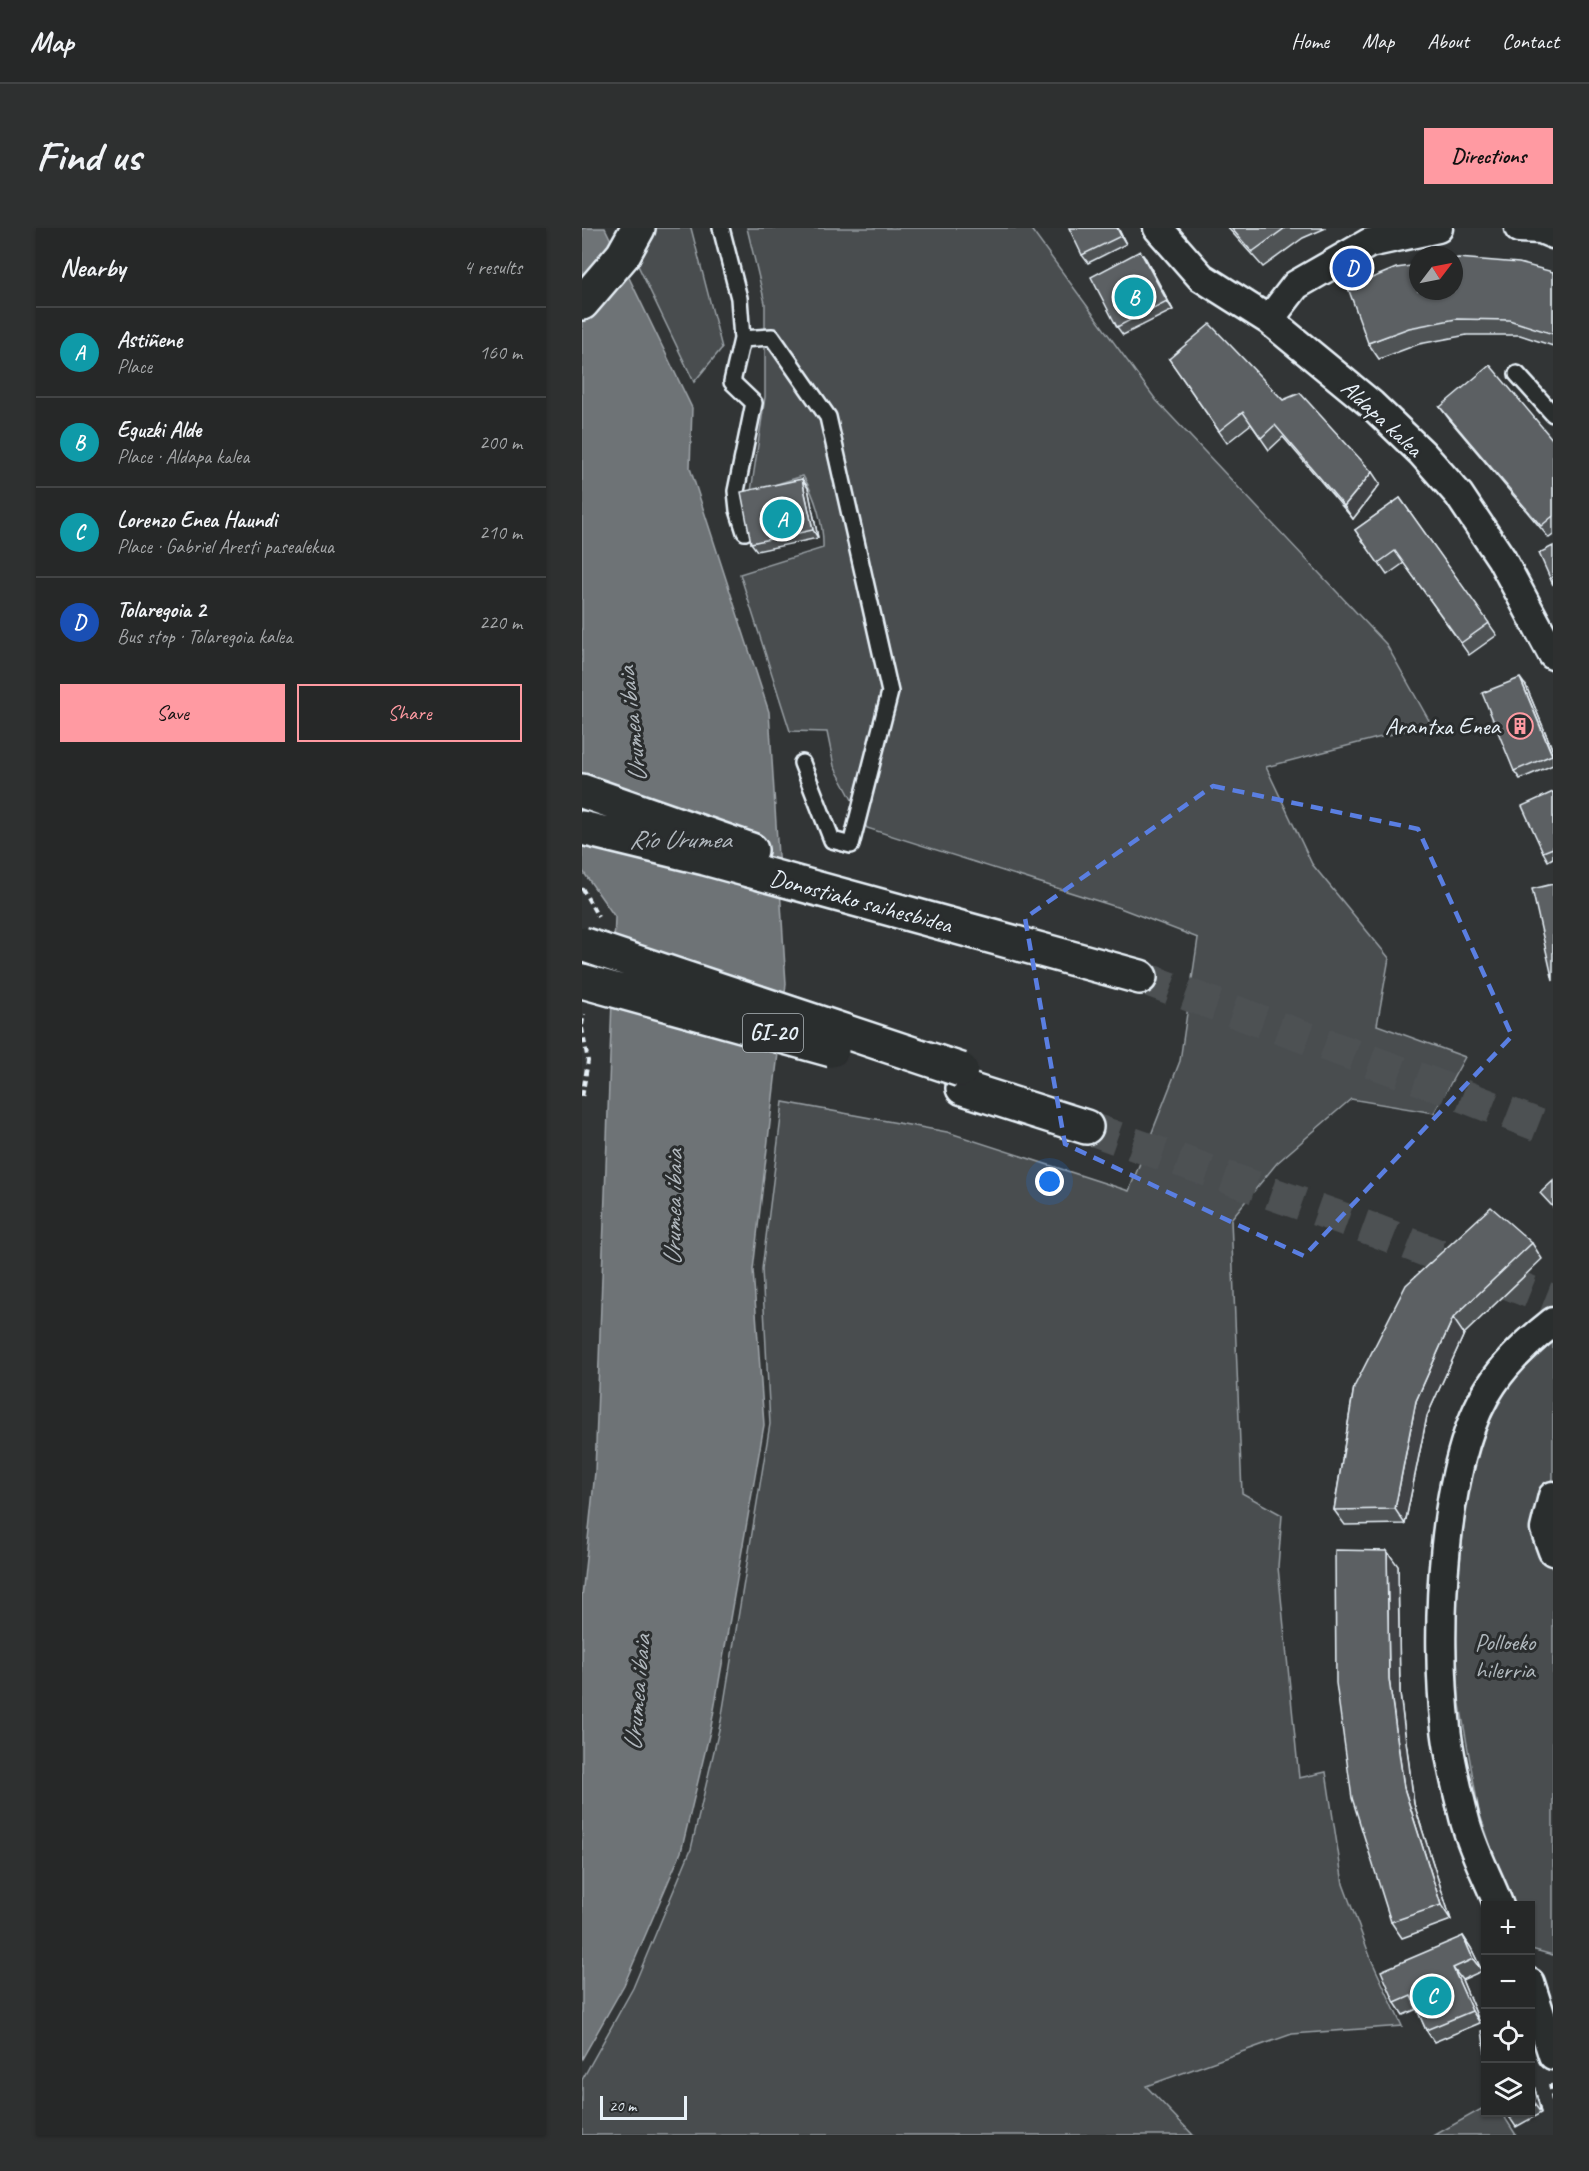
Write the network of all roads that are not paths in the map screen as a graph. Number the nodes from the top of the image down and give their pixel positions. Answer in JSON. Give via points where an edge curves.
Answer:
{"nodes":[{"id":1,"x":638,"y":228,"type":"edge"},
{"id":2,"x":721,"y":228,"type":"edge"},
{"id":3,"x":1438,"y":228,"type":"edge"},
{"id":4,"x":1519,"y":228,"type":"edge"},
{"id":5,"x":1165,"y":231,"type":"edge"},
{"id":6,"x":1553,"y":234,"type":"edge"},
{"id":7,"x":582,"y":303,"type":"edge"},
{"id":8,"x":1269,"y":320,"type":"junction"},
{"id":9,"x":742,"y":339,"type":"junction"},
{"id":10,"x":1517,"y":374,"type":"dead end"},
{"id":11,"x":1553,"y":414,"type":"edge"},
{"id":12,"x":745,"y":532,"type":"edge"},
{"id":13,"x":1553,"y":655,"type":"edge"},
{"id":14,"x":802,"y":763,"type":"dead end"},
{"id":15,"x":582,"y":791,"type":"edge"},
{"id":16,"x":582,"y":828,"type":"edge"},
{"id":17,"x":814,"y":888,"type":"junction"},
{"id":18,"x":582,"y":944,"type":"edge"},
{"id":19,"x":1140,"y":977,"type":"tunnel mouth"},
{"id":20,"x":582,"y":981,"type":"edge"},
{"id":21,"x":962,"y":1079,"type":"junction"},
{"id":22,"x":1086,"y":1127,"type":"tunnel mouth"},
{"id":23,"x":1553,"y":1322,"type":"edge"},
{"id":24,"x":1553,"y":1496,"type":"edge"},
{"id":25,"x":1553,"y":1551,"type":"edge"},
{"id":26,"x":1497,"y":1901,"type":"edge"},
{"id":27,"x":1541,"y":1998,"type":"edge"},
{"id":28,"x":1553,"y":2055,"type":"edge"}],
"edges":[{"from":1,"to":7,"type":"main road","via":[[623,255]]},
{"from":2,"to":9,"type":"lane","via":[[740,298]]},
{"from":3,"to":8,"type":"street","via":[[1369,243],[1296,285]]},
{"from":4,"to":6,"type":"street"},
{"from":5,"to":8,"type":"street","name":"Aldapa kalea","via":[[1201,277]]},
{"from":8,"to":13,"type":"street","name":"Aldapa kalea","via":[[1371,404],[1459,495],[1501,558]]},
{"from":9,"to":12,"type":"lane","via":[[732,382],[754,403],[736,491]]},
{"from":9,"to":14,"type":"lane","via":[[771,337],[828,417],[890,692],[851,845],[832,840]]},
{"from":10,"to":11,"type":"lane"},
{"from":15,"to":17,"type":"main road","via":[[759,853]]},
{"from":16,"to":17,"type":"main road","name":"Donostiako saihesbidea"},
{"from":17,"to":19,"type":"main road","name":"Donostiako saihesbidea"},
{"from":18,"to":21,"type":"main road","bridge":true},
{"from":20,"to":21,"type":"main road","number":"GI-20","bridge":true},
{"from":21,"to":22,"type":"main road","number":"GI-20","via":[[1019,1105]]},
{"from":23,"to":26,"type":"street","via":[[1527,1343],[1492,1384],[1466,1440],[1442,1581],[1446,1729],[1465,1820]]},
{"from":24,"to":25,"type":"street","via":[[1545,1529]]},
{"from":27,"to":28,"type":"street"}]}
